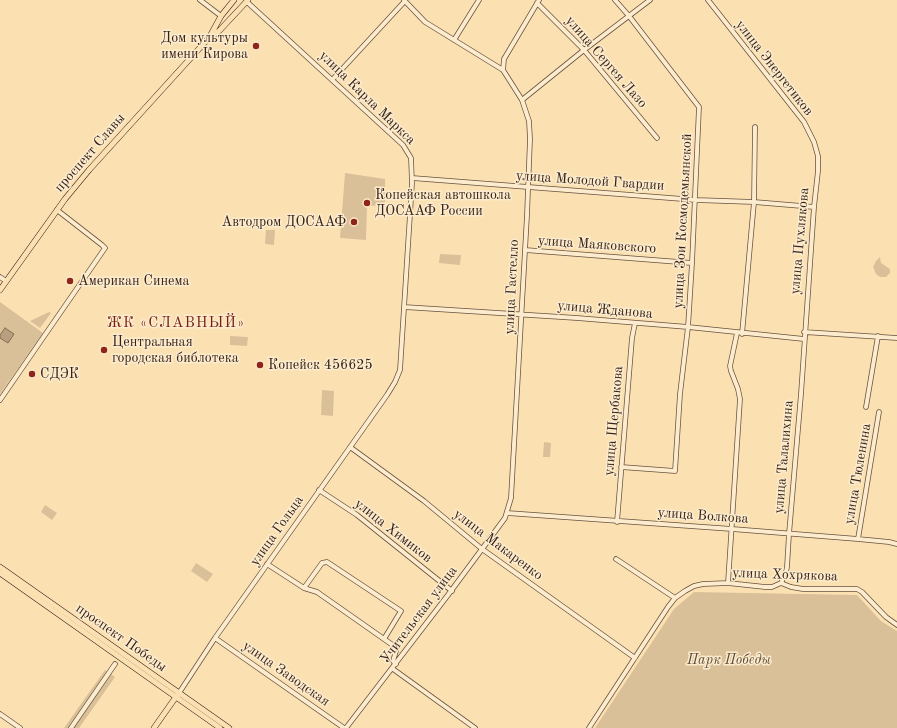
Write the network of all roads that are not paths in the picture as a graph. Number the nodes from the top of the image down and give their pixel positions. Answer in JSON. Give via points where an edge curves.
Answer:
{"nodes":[{"id":1,"x":200,"y":0,"type":"edge"},
{"id":2,"x":234,"y":0,"type":"edge"},
{"id":3,"x":404,"y":0,"type":"edge"},
{"id":4,"x":479,"y":0,"type":"edge"},
{"id":5,"x":615,"y":0,"type":"edge"},
{"id":6,"x":650,"y":0,"type":"edge"},
{"id":7,"x":708,"y":0,"type":"edge"},
{"id":8,"x":247,"y":1,"type":"edge"},
{"id":9,"x":538,"y":1,"type":"edge"},
{"id":10,"x":221,"y":16,"type":"junction"},
{"id":11,"x":629,"y":16,"type":"junction"},
{"id":12,"x":228,"y":22,"type":"junction"},
{"id":13,"x":207,"y":40,"type":"junction"},
{"id":14,"x":454,"y":40,"type":"junction"},
{"id":15,"x":584,"y":50,"type":"junction"},
{"id":16,"x":503,"y":70,"type":"junction"},
{"id":17,"x":332,"y":80,"type":"junction"},
{"id":18,"x":522,"y":100,"type":"junction"},
{"id":19,"x":755,"y":126,"type":"dead end"},
{"id":20,"x":657,"y":138,"type":"dead end"},
{"id":21,"x":817,"y":152,"type":"joint"},
{"id":22,"x":412,"y":178,"type":"junction"},
{"id":23,"x":528,"y":187,"type":"junction"},
{"id":24,"x":696,"y":200,"type":"junction"},
{"id":25,"x":754,"y":202,"type":"junction"},
{"id":26,"x":814,"y":207,"type":"junction"},
{"id":27,"x":57,"y":210,"type":"junction"},
{"id":28,"x":525,"y":250,"type":"junction"},
{"id":29,"x":692,"y":263,"type":"junction"},
{"id":30,"x":0,"y":277,"type":"edge"},
{"id":31,"x":6,"y":281,"type":"junction"},
{"id":32,"x":0,"y":290,"type":"edge"},
{"id":33,"x":404,"y":306,"type":"junction"},
{"id":34,"x":521,"y":314,"type":"junction"},
{"id":35,"x":635,"y":323,"type":"junction"},
{"id":36,"x":688,"y":327,"type":"junction"},
{"id":37,"x":804,"y":332,"type":"junction"},
{"id":38,"x":737,"y":333,"type":"junction"},
{"id":39,"x":742,"y":334,"type":"junction"},
{"id":40,"x":878,"y":336,"type":"junction"},
{"id":41,"x":897,"y":338,"type":"edge"},
{"id":42,"x":804,"y":339,"type":"junction"},
{"id":43,"x":395,"y":382,"type":"joint"},
{"id":44,"x":0,"y":400,"type":"edge"},
{"id":45,"x":866,"y":407,"type":"dead end"},
{"id":46,"x":879,"y":412,"type":"dead end"},
{"id":47,"x":350,"y":447,"type":"junction"},
{"id":48,"x":621,"y":467,"type":"junction"},
{"id":49,"x":319,"y":490,"type":"junction"},
{"id":50,"x":507,"y":513,"type":"junction"},
{"id":51,"x":617,"y":522,"type":"junction"},
{"id":52,"x":732,"y":529,"type":"junction"},
{"id":53,"x":788,"y":534,"type":"junction"},
{"id":54,"x":858,"y":539,"type":"junction"},
{"id":55,"x":897,"y":544,"type":"edge"},
{"id":56,"x":482,"y":549,"type":"junction"},
{"id":57,"x":616,"y":559,"type":"dead end"},
{"id":58,"x":267,"y":564,"type":"junction"},
{"id":59,"x":0,"y":567,"type":"edge"},
{"id":60,"x":0,"y":573,"type":"edge"},
{"id":61,"x":728,"y":583,"type":"junction"},
{"id":62,"x":780,"y":583,"type":"junction"},
{"id":63,"x":304,"y":588,"type":"junction"},
{"id":64,"x":452,"y":591,"type":"junction"},
{"id":65,"x":675,"y":598,"type":"junction"},
{"id":66,"x":897,"y":625,"type":"edge"},
{"id":67,"x":215,"y":638,"type":"junction"},
{"id":68,"x":384,"y":639,"type":"junction"},
{"id":69,"x":635,"y":658,"type":"junction"},
{"id":70,"x":115,"y":664,"type":"dead end"},
{"id":71,"x":396,"y":664,"type":"junction"},
{"id":72,"x":393,"y":669,"type":"junction"},
{"id":73,"x":177,"y":694,"type":"junction"},
{"id":74,"x":0,"y":714,"type":"edge"},
{"id":75,"x":20,"y":728,"type":"edge"},
{"id":76,"x":70,"y":728,"type":"edge"},
{"id":77,"x":154,"y":728,"type":"edge"},
{"id":78,"x":220,"y":728,"type":"edge"},
{"id":79,"x":229,"y":728,"type":"edge"},
{"id":80,"x":345,"y":728,"type":"edge"},
{"id":81,"x":475,"y":728,"type":"edge"},
{"id":82,"x":589,"y":728,"type":"edge"}],
"edges":[{"from":1,"to":10,"type":"street"},
{"from":2,"to":10,"type":"main road","name":"проспект Славы"},
{"from":3,"to":14,"type":"street","name":"улица Гастелло","via":[[425,22]]},
{"from":3,"to":17,"type":"street"},
{"from":4,"to":14,"type":"street"},
{"from":5,"to":11,"type":"street","name":"улица Зои Космодемьянской"},
{"from":6,"to":11,"type":"street"},
{"from":7,"to":21,"type":"street","name":"улица Энергетиков","via":[[804,122]]},
{"from":8,"to":12,"type":"main road","name":"проспект Славы"},
{"from":8,"to":17,"type":"street","name":"улица Карла Маркса"},
{"from":9,"to":15,"type":"street","name":"улица Сергея Лазо"},
{"from":9,"to":16,"type":"street","via":[[504,58]]},
{"from":10,"to":12,"type":"main road"},
{"from":10,"to":13,"type":"main road","name":"проспект Славы"},
{"from":11,"to":15,"type":"street"},
{"from":11,"to":24,"type":"street","name":"улица Зои Космодемьянской","via":[[699,107]]},
{"from":12,"to":13,"type":"main road","name":"проспект Славы"},
{"from":13,"to":27,"type":"main road","name":"проспект Славы","via":[[89,170]]},
{"from":14,"to":16,"type":"street","name":"улица Гастелло"},
{"from":15,"to":18,"type":"street"},
{"from":15,"to":20,"type":"street","name":"улица Сергея Лазо"},
{"from":16,"to":18,"type":"street","name":"улица Гастелло"},
{"from":17,"to":22,"type":"street","name":"улица Карла Маркса","via":[[403,145],[411,158]]},
{"from":18,"to":23,"type":"street","name":"улица Гастелло","via":[[529,120]]},
{"from":19,"to":25,"type":"street"},
{"from":21,"to":26,"type":"street","name":"улица Пухлякова"},
{"from":22,"to":23,"type":"street","name":"улица Молодой Гвардии"},
{"from":22,"to":33,"type":"street","name":"улица Карла Маркса"},
{"from":23,"to":24,"type":"street","name":"улица Молодой Гвардии"},
{"from":23,"to":28,"type":"street","name":"улица Гастелло"},
{"from":24,"to":25,"type":"street","name":"улица Молодой Гвардии"},
{"from":24,"to":29,"type":"street","name":"улица Зои Космодемьянской"},
{"from":25,"to":26,"type":"street","name":"улица Молодой Гвардии"},
{"from":25,"to":39,"type":"street"},
{"from":26,"to":37,"type":"street","name":"улица Пухлякова"},
{"from":27,"to":31,"type":"main road","name":"проспект Славы"},
{"from":27,"to":44,"type":"street","via":[[105,248]]},
{"from":28,"to":29,"type":"street","name":"улица Маяковского"},
{"from":28,"to":34,"type":"street","name":"улица Гастелло"},
{"from":29,"to":36,"type":"street","name":"улица Зои Космодемьянской"},
{"from":30,"to":31,"type":"street"},
{"from":31,"to":32,"type":"main road","name":"проспект Славы"},
{"from":33,"to":34,"type":"street","name":"улица Жданова"},
{"from":33,"to":43,"type":"street","name":"улица Карла Маркса","via":[[400,370]]},
{"from":34,"to":35,"type":"street","name":"улица Жданова"},
{"from":34,"to":50,"type":"street","name":"улица Гастелло","via":[[517,407]]},
{"from":35,"to":36,"type":"street","name":"улица Жданова"},
{"from":35,"to":48,"type":"street","name":"улица Щербакова"},
{"from":36,"to":38,"type":"street","name":"улица Жданова"},
{"from":36,"to":48,"type":"street","name":"улица Зои Космодемьянской","via":[[675,471]]},
{"from":37,"to":40,"type":"street"},
{"from":37,"to":42,"type":"street","name":"улица Талалихина"},
{"from":38,"to":39,"type":"street","name":"улица Жданова"},
{"from":38,"to":52,"type":"street","via":[[730,366],[740,399]]},
{"from":39,"to":42,"type":"street","name":"улица Жданова"},
{"from":40,"to":41,"type":"street"},
{"from":40,"to":45,"type":"street","name":"улица Тюленина"},
{"from":42,"to":53,"type":"street","name":"улица Талалихина"},
{"from":43,"to":47,"type":"street","name":"улица Гольца"},
{"from":46,"to":54,"type":"street","name":"улица Тюленина"},
{"from":47,"to":49,"type":"street","name":"улица Гольца"},
{"from":47,"to":56,"type":"street","name":"улица Макаренко","via":[[424,501]]},
{"from":48,"to":51,"type":"street","name":"улица Щербакова"},
{"from":49,"to":58,"type":"street","name":"улица Гольца"},
{"from":49,"to":64,"type":"street","name":"улица Химиков","via":[[357,515]]},
{"from":50,"to":51,"type":"street","name":"улица Волкова"},
{"from":50,"to":56,"type":"street","name":"Учительская улица"},
{"from":51,"to":52,"type":"street","name":"улица Волкова"},
{"from":52,"to":53,"type":"street","name":"улица Волкова"},
{"from":52,"to":61,"type":"street"},
{"from":53,"to":54,"type":"street","name":"улица Волкова"},
{"from":53,"to":62,"type":"street","name":"улица Талалихина","via":[[787,567]]},
{"from":54,"to":55,"type":"street","name":"улица Волкова"},
{"from":56,"to":64,"type":"street","name":"Учительская улица"},
{"from":56,"to":69,"type":"street","name":"улица Макаренко"},
{"from":57,"to":65,"type":"street"},
{"from":58,"to":63,"type":"street"},
{"from":58,"to":67,"type":"street","name":"улица Гольца"},
{"from":59,"to":73,"type":"main road","name":"проспект Победы"},
{"from":60,"to":73,"type":"main road","name":"проспект Победы"},
{"from":61,"to":62,"type":"street","name":"улица Хохрякова","via":[[772,587]]},
{"from":61,"to":65,"type":"street","name":"улица Хохрякова","via":[[694,586]]},
{"from":62,"to":66,"type":"street","name":"улица Хохрякова","via":[[791,587],[857,589]]},
{"from":63,"to":68,"type":"street","via":[[317,592]]},
{"from":63,"to":68,"type":"street","via":[[322,563],[327,562],[402,612]]},
{"from":64,"to":71,"type":"street","name":"Учительская улица"},
{"from":65,"to":69,"type":"street","name":"улица Хохрякова"},
{"from":67,"to":73,"type":"street","name":"улица Гольца"},
{"from":67,"to":80,"type":"street","name":"улица Заводская"},
{"from":68,"to":71,"type":"street","via":[[396,648],[393,661]]},
{"from":69,"to":82,"type":"street","name":"улица Хохрякова"},
{"from":70,"to":76,"type":"street"},
{"from":71,"to":72,"type":"street","name":"Учительская улица"},
{"from":72,"to":80,"type":"street","name":"Учительская улица"},
{"from":72,"to":81,"type":"street"},
{"from":73,"to":77,"type":"main road"},
{"from":73,"to":78,"type":"main road","name":"проспект Победы"},
{"from":73,"to":79,"type":"main road","name":"проспект Победы"},
{"from":74,"to":75,"type":"street"}]}
